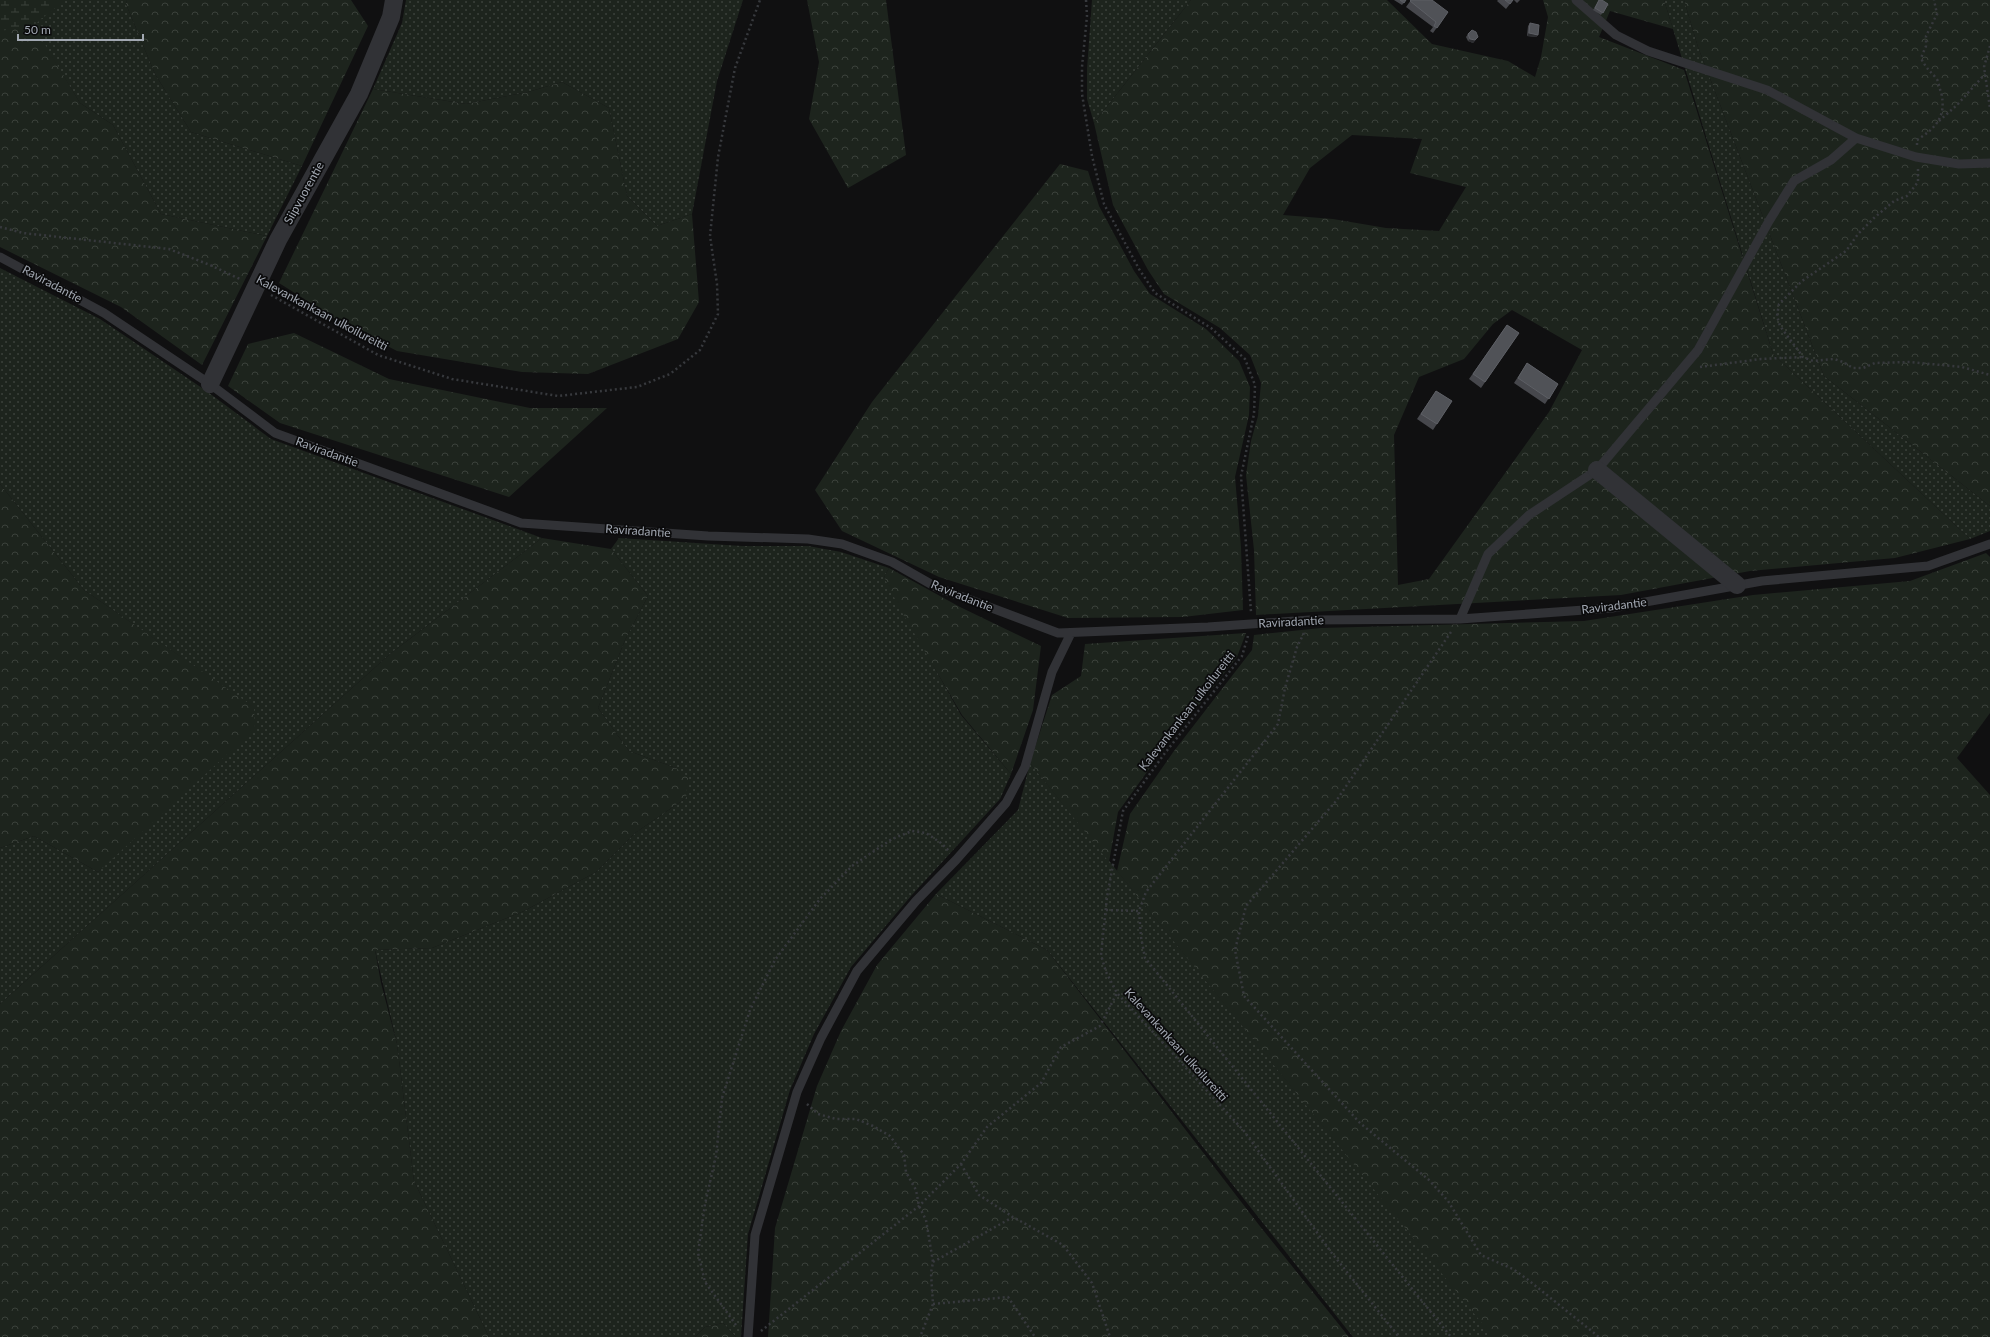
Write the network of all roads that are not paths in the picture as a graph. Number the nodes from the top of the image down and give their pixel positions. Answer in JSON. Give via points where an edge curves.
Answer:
{"nodes":[{"id":1,"x":394,"y":0,"type":"edge"},
{"id":2,"x":1576,"y":0,"type":"edge"},
{"id":3,"x":1856,"y":138,"type":"junction"},
{"id":4,"x":1990,"y":162,"type":"edge"},
{"id":5,"x":0,"y":257,"type":"edge"},
{"id":6,"x":210,"y":384,"type":"junction"},
{"id":7,"x":1597,"y":470,"type":"junction"},
{"id":8,"x":1990,"y":544,"type":"edge"},
{"id":9,"x":1738,"y":586,"type":"junction"},
{"id":10,"x":1460,"y":619,"type":"junction"},
{"id":11,"x":1071,"y":633,"type":"junction"},
{"id":12,"x":748,"y":1337,"type":"edge"}],
"edges":[{"from":1,"to":6,"type":"street","name":"Siipvuorentie","via":[[391,17],[359,94],[278,240]]},
{"from":2,"to":3,"type":"lane","via":[[1616,35],[1648,51],[1767,90]]},
{"from":3,"to":4,"type":"lane","via":[[1916,157],[1959,164]]},
{"from":3,"to":7,"type":"lane","via":[[1831,160],[1794,181],[1698,350]]},
{"from":5,"to":6,"type":"lane","name":"Raviradantie","via":[[104,313]]},
{"from":6,"to":11,"type":"lane","name":"Raviradantie","via":[[275,433],[521,523],[708,536],[808,539],[842,544],[892,562],[936,587],[1058,633]]},
{"from":7,"to":9,"type":"street"},
{"from":7,"to":10,"type":"lane","via":[[1529,515],[1488,554]]},
{"from":8,"to":9,"type":"lane","name":"Raviradantie","via":[[1928,566],[1762,581]]},
{"from":9,"to":10,"type":"lane","name":"Raviradantie","via":[[1612,608]]},
{"from":10,"to":11,"type":"lane","name":"Raviradantie","via":[[1310,620]]},
{"from":11,"to":12,"type":"lane","via":[[1052,672],[1025,767],[1006,803],[916,901],[857,971],[821,1038],[797,1092],[755,1235]]}]}
